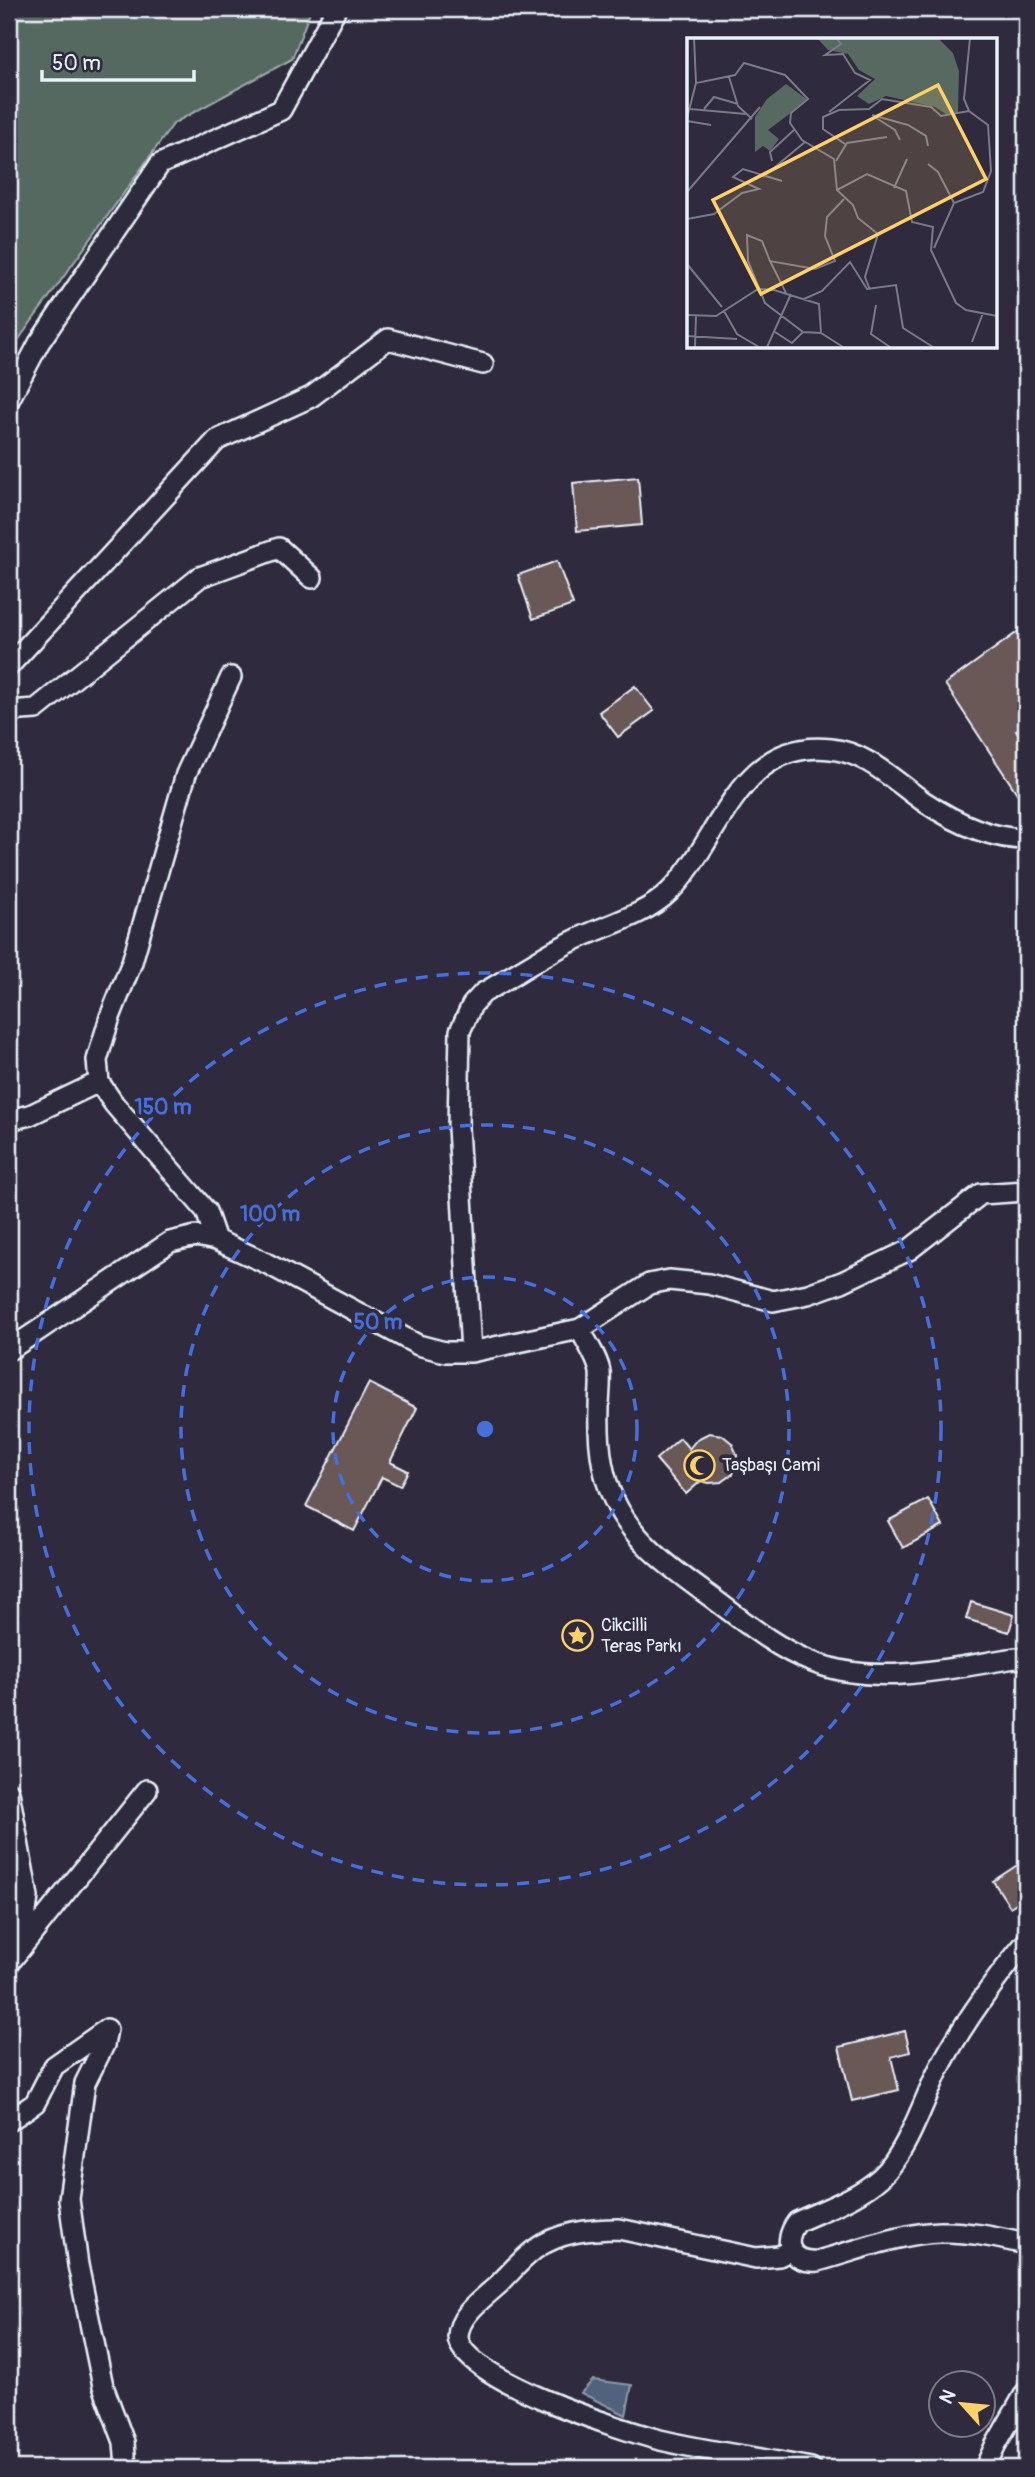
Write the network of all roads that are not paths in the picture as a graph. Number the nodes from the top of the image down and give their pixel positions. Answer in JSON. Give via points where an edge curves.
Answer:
{"nodes":[{"id":1,"x":336,"y":9,"type":"edge"},
{"id":2,"x":483,"y":364,"type":"dead end"},
{"id":3,"x":9,"y":400,"type":"edge"},
{"id":4,"x":312,"y":578,"type":"dead end"},
{"id":5,"x":9,"y":666,"type":"edge"},
{"id":6,"x":231,"y":677,"type":"dead end"},
{"id":7,"x":9,"y":710,"type":"edge"},
{"id":8,"x":1026,"y":839,"type":"edge"},
{"id":9,"x":99,"y":1082,"type":"junction"},
{"id":10,"x":9,"y":1120,"type":"edge"},
{"id":11,"x":1026,"y":1191,"type":"edge"},
{"id":12,"x":216,"y":1240,"type":"junction"},
{"id":13,"x":580,"y":1329,"type":"junction"},
{"id":14,"x":9,"y":1350,"type":"edge"},
{"id":15,"x":471,"y":1352,"type":"junction"},
{"id":16,"x":1026,"y":1659,"type":"edge"},
{"id":17,"x":147,"y":1790,"type":"dead end"},
{"id":18,"x":9,"y":1792,"type":"edge"},
{"id":19,"x":1026,"y":1942,"type":"edge"},
{"id":20,"x":15,"y":1956,"type":"edge"},
{"id":21,"x":9,"y":2121,"type":"edge"},
{"id":22,"x":1026,"y":2244,"type":"edge"},
{"id":23,"x":791,"y":2250,"type":"junction"},
{"id":24,"x":1026,"y":2392,"type":"edge"},
{"id":25,"x":126,"y":2468,"type":"edge"},
{"id":26,"x":811,"y":2468,"type":"edge"},
{"id":27,"x":985,"y":2468,"type":"edge"}],
"edges":[{"from":1,"to":3,"type":"street","via":[[281,110],[160,164],[39,343]]},
{"from":2,"to":5,"type":"street","via":[[388,339],[311,397],[217,440]]},
{"from":4,"to":7,"type":"street","via":[[279,548],[200,578],[36,709]]},
{"from":6,"to":9,"type":"street","via":[[186,774],[132,962],[97,1060]]},
{"from":8,"to":15,"type":"street","via":[[985,832],[954,820],[855,754],[806,749],[778,758],[753,774],[687,870],[650,907],[573,941],[483,993],[460,1031],[458,1127]]},
{"from":9,"to":10,"type":"street","via":[[30,1115]]},
{"from":9,"to":12,"type":"street","via":[[206,1211]]},
{"from":11,"to":13,"type":"street","via":[[981,1194],[909,1250],[808,1294],[773,1301],[709,1284],[669,1280],[649,1284]]},
{"from":12,"to":14,"type":"street","via":[[196,1236],[170,1242]]},
{"from":12,"to":15,"type":"street","via":[[418,1345]]},
{"from":13,"to":15,"type":"street"},
{"from":13,"to":16,"type":"street","via":[[600,1370],[598,1434],[612,1497],[630,1529],[658,1559],[779,1645],[845,1672],[913,1673]]},
{"from":17,"to":20,"type":"street"},
{"from":18,"to":20,"type":"street","via":[[28,1897]]},
{"from":19,"to":23,"type":"street","via":[[968,2017],[900,2155],[866,2189],[797,2222],[790,2232]]},
{"from":21,"to":25,"type":"street","via":[[35,2103],[54,2066],[107,2029],[85,2083],[69,2199],[103,2386],[124,2442]]},
{"from":22,"to":23,"type":"street","via":[[975,2233],[939,2232],[818,2261],[807,2262]]},
{"from":23,"to":26,"type":"street","via":[[756,2258],[620,2229],[575,2232],[533,2250],[468,2313],[458,2333],[459,2344],[464,2354],[496,2378],[607,2424],[693,2448]]},
{"from":24,"to":27,"type":"street"}]}
